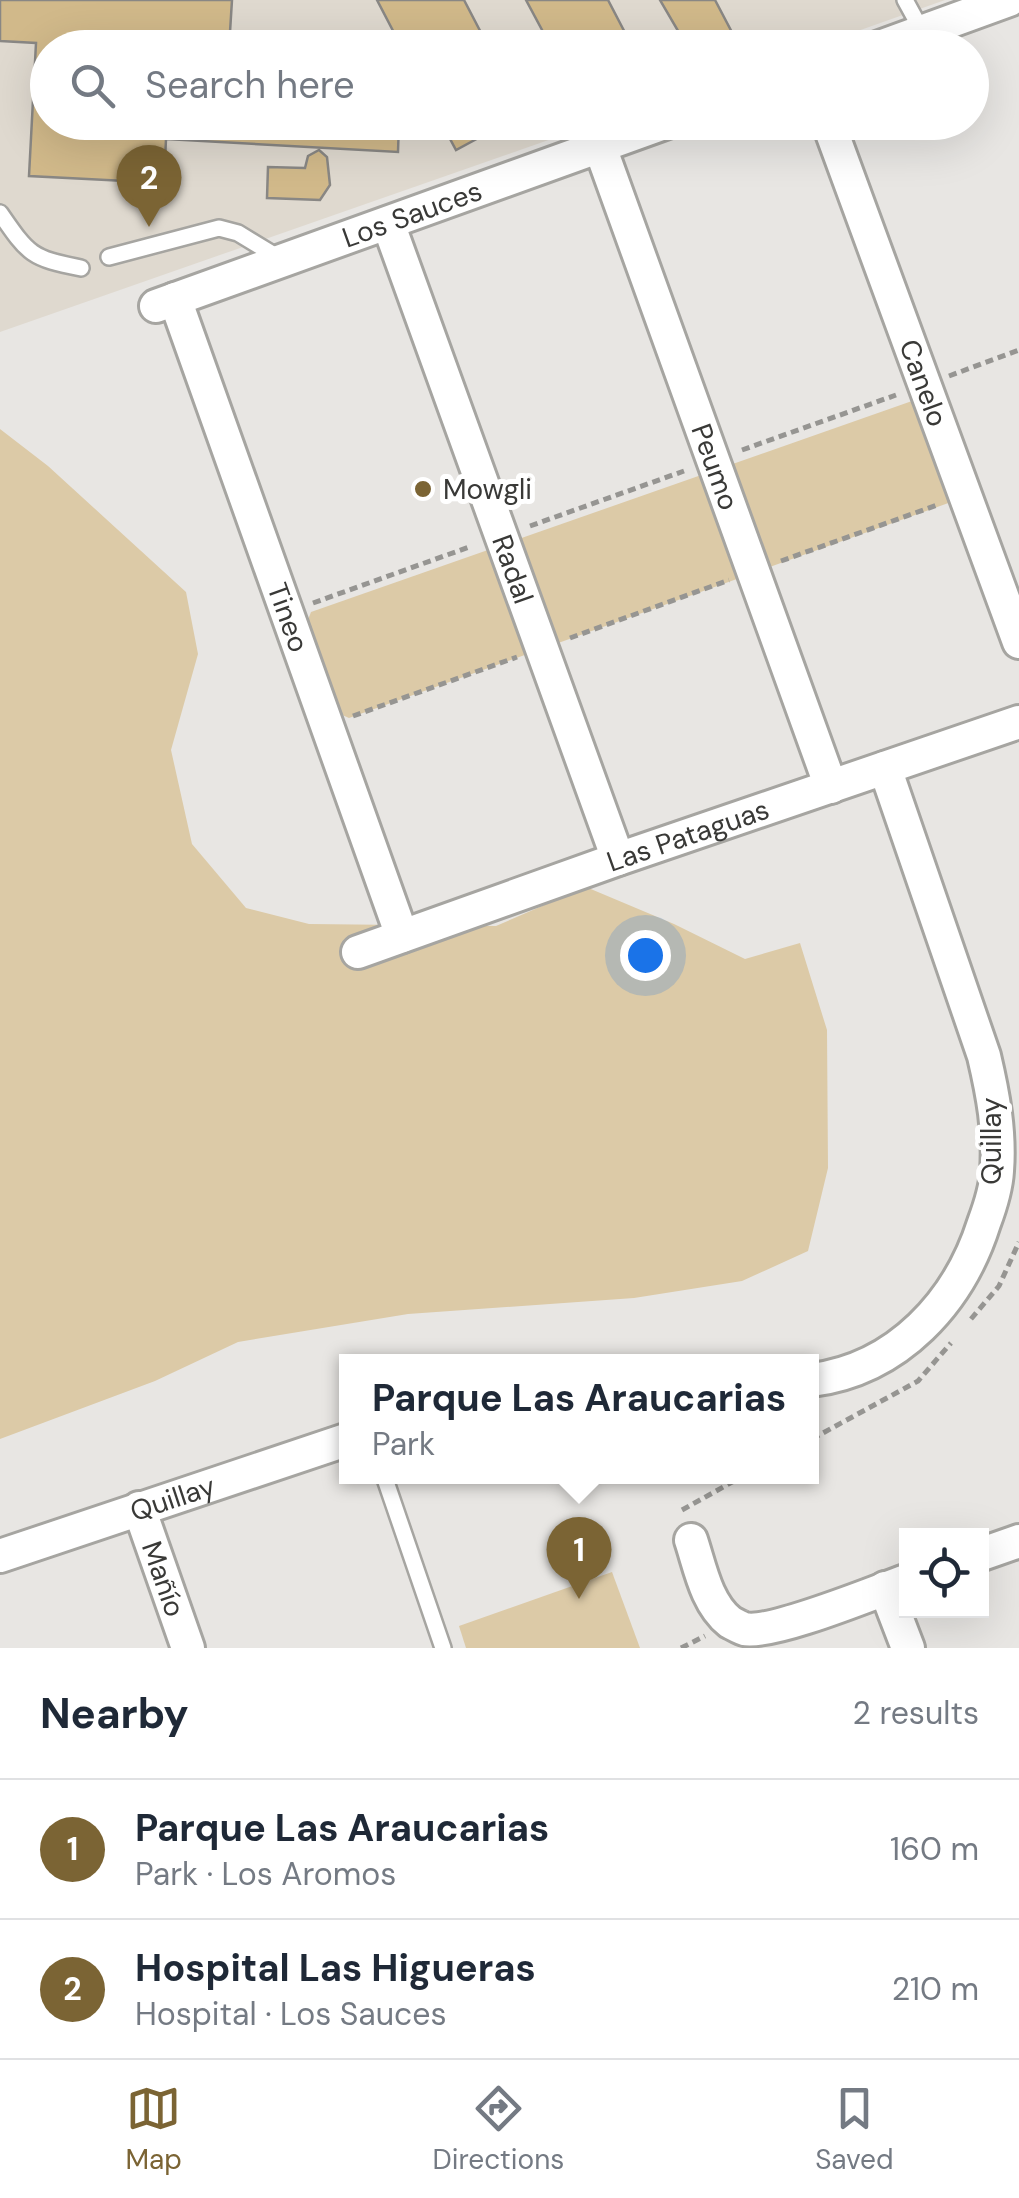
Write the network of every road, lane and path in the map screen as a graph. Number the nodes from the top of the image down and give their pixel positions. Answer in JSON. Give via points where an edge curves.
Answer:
{"nodes":[{"id":1,"x":905,"y":0,"type":"edge"},
{"id":2,"x":1009,"y":0,"type":"edge"},
{"id":3,"x":921,"y":30,"type":"edge"},
{"id":4,"x":925,"y":30,"type":"edge"},
{"id":5,"x":619,"y":140,"type":"edge"},
{"id":6,"x":835,"y":140,"type":"edge"},
{"id":7,"x":600,"y":147,"type":"junction"},
{"id":8,"x":0,"y":214,"type":"edge"},
{"id":9,"x":388,"y":223,"type":"junction"},
{"id":10,"x":109,"y":257,"type":"dead end"},
{"id":11,"x":282,"y":260,"type":"junction"},
{"id":12,"x":81,"y":268,"type":"dead end"},
{"id":13,"x":165,"y":302,"type":"joint"},
{"id":14,"x":1019,"y":350,"type":"edge"},
{"id":15,"x":924,"y":384,"type":"junction"},
{"id":16,"x":713,"y":460,"type":"junction"},
{"id":17,"x":965,"y":495,"type":"junction"},
{"id":18,"x":501,"y":536,"type":"junction"},
{"id":19,"x":754,"y":571,"type":"junction"},
{"id":20,"x":287,"y":612,"type":"junction"},
{"id":21,"x":1019,"y":642,"type":"edge"},
{"id":22,"x":541,"y":648,"type":"junction"},
{"id":23,"x":1019,"y":722,"type":"edge"},
{"id":24,"x":327,"y":725,"type":"junction"},
{"id":25,"x":884,"y":768,"type":"junction"},
{"id":26,"x":832,"y":787,"type":"junction"},
{"id":27,"x":618,"y":859,"type":"junction"},
{"id":28,"x":402,"y":936,"type":"junction"},
{"id":29,"x":358,"y":952,"type":"dead end"},
{"id":30,"x":819,"y":1378,"type":"edge"},
{"id":31,"x":339,"y":1442,"type":"edge"},
{"id":32,"x":387,"y":1484,"type":"edge"},
{"id":33,"x":729,"y":1484,"type":"edge"},
{"id":34,"x":139,"y":1508,"type":"junction"},
{"id":35,"x":691,"y":1540,"type":"joint"},
{"id":36,"x":1019,"y":1540,"type":"edge"},
{"id":37,"x":989,"y":1551,"type":"edge"},
{"id":38,"x":0,"y":1556,"type":"edge"},
{"id":39,"x":896,"y":1585,"type":"edge"},
{"id":40,"x":188,"y":1648,"type":"edge"},
{"id":41,"x":443,"y":1648,"type":"edge"},
{"id":42,"x":908,"y":1648,"type":"edge"}],
"edges":[{"from":1,"to":3,"type":"lane"},
{"from":2,"to":4,"type":"street"},
{"from":5,"to":7,"type":"street","name":"Los Sauces"},
{"from":6,"to":15,"type":"street","name":"Canelo"},
{"from":7,"to":9,"type":"street","name":"Los Sauces"},
{"from":7,"to":16,"type":"street","name":"Peumo"},
{"from":8,"to":12,"type":"lane","via":[[24,248]]},
{"from":9,"to":11,"type":"street","name":"Los Sauces"},
{"from":9,"to":18,"type":"street","name":"Radal"},
{"from":10,"to":11,"type":"lane","via":[[219,228]]},
{"from":11,"to":13,"type":"street","name":"Los Sauces"},
{"from":13,"to":20,"type":"street","name":"Tineo"},
{"from":14,"to":15,"type":"path"},
{"from":15,"to":16,"type":"path"},
{"from":15,"to":17,"type":"street","name":"Canelo"},
{"from":16,"to":18,"type":"path"},
{"from":16,"to":19,"type":"street","name":"Peumo"},
{"from":17,"to":19,"type":"path"},
{"from":17,"to":21,"type":"street","name":"Canelo"},
{"from":18,"to":20,"type":"path"},
{"from":18,"to":22,"type":"street","name":"Radal"},
{"from":19,"to":22,"type":"path"},
{"from":19,"to":26,"type":"street","name":"Peumo"},
{"from":20,"to":24,"type":"street","name":"Tineo"},
{"from":22,"to":24,"type":"path"},
{"from":22,"to":27,"type":"street","name":"Radal"},
{"from":23,"to":25,"type":"street","name":"Las Pataguas"},
{"from":24,"to":28,"type":"street","name":"Tineo"},
{"from":25,"to":26,"type":"street","name":"Las Pataguas"},
{"from":25,"to":30,"type":"street","name":"Quillay","via":[[984,1056],[997,1128],[997,1174],[976,1248],[946,1301],[873,1362]]},
{"from":26,"to":27,"type":"street","name":"Las Pataguas"},
{"from":27,"to":28,"type":"street","name":"Las Pataguas"},
{"from":28,"to":29,"type":"street","name":"Las Pataguas"},
{"from":31,"to":34,"type":"street","name":"Quillay"},
{"from":32,"to":41,"type":"lane"},
{"from":33,"to":35,"type":"path","via":[[680,1511]]},
{"from":34,"to":38,"type":"street","name":"Quillay"},
{"from":34,"to":40,"type":"street","name":"Mañío"},
{"from":35,"to":39,"type":"street","via":[[718,1609],[743,1629],[787,1623]]},
{"from":36,"to":37,"type":"street"},
{"from":39,"to":42,"type":"street"}]}
